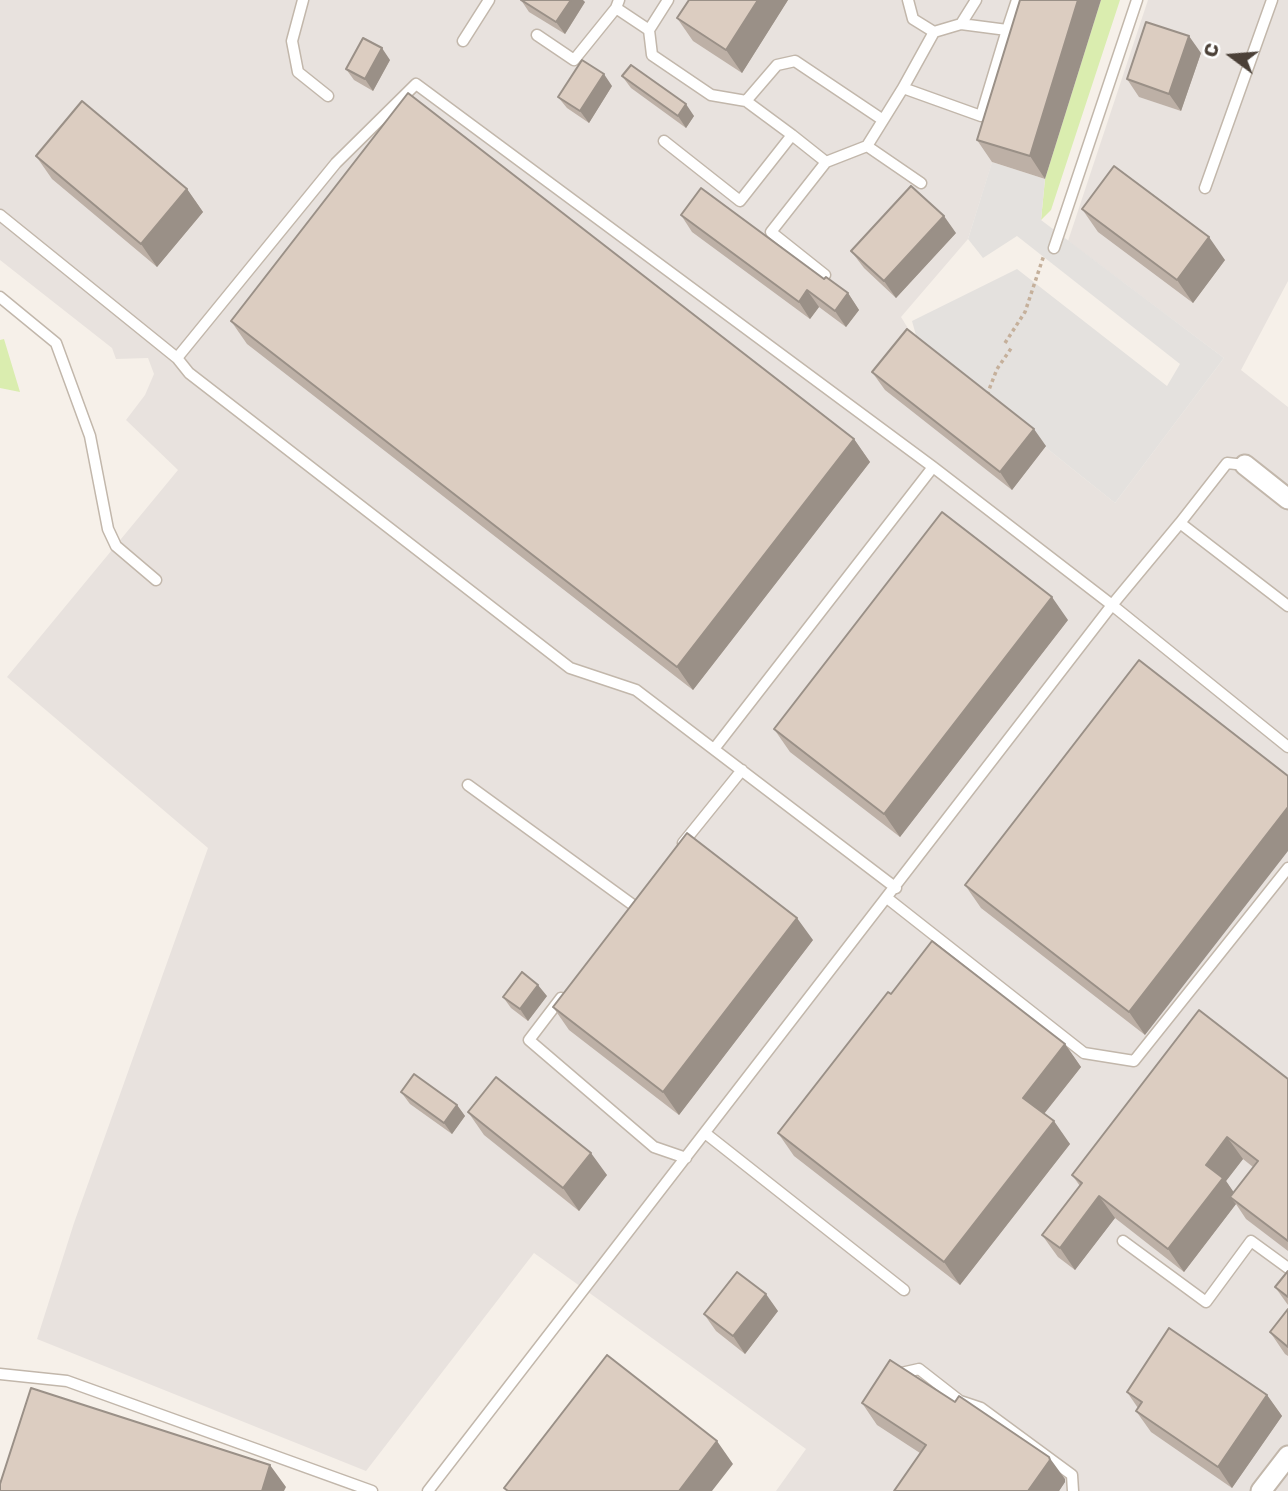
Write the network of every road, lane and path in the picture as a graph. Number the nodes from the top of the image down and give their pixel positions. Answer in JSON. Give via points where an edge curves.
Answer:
{"nodes":[{"id":1,"x":303,"y":0,"type":"edge"},
{"id":2,"x":489,"y":0,"type":"edge"},
{"id":3,"x":667,"y":0,"type":"edge"},
{"id":4,"x":908,"y":0,"type":"edge"},
{"id":5,"x":976,"y":0,"type":"edge"},
{"id":6,"x":1017,"y":0,"type":"edge"},
{"id":7,"x":1137,"y":0,"type":"edge"},
{"id":8,"x":1272,"y":0,"type":"edge"},
{"id":9,"x":617,"y":4,"type":"edge"},
{"id":10,"x":961,"y":24,"type":"junction"},
{"id":11,"x":649,"y":30,"type":"junction"},
{"id":12,"x":1007,"y":30,"type":"junction"},
{"id":13,"x":934,"y":32,"type":"junction"},
{"id":14,"x":537,"y":35,"type":"dead end"},
{"id":15,"x":463,"y":41,"type":"dead end"},
{"id":16,"x":903,"y":88,"type":"junction"},
{"id":17,"x":328,"y":96,"type":"dead end"},
{"id":18,"x":746,"y":101,"type":"junction"},
{"id":19,"x":883,"y":120,"type":"junction"},
{"id":20,"x":792,"y":135,"type":"junction"},
{"id":21,"x":664,"y":141,"type":"dead end"},
{"id":22,"x":867,"y":146,"type":"junction"},
{"id":23,"x":826,"y":162,"type":"junction"},
{"id":24,"x":921,"y":183,"type":"dead end"},
{"id":25,"x":1205,"y":188,"type":"dead end"},
{"id":26,"x":0,"y":215,"type":"edge"},
{"id":27,"x":1054,"y":248,"type":"dead end"},
{"id":28,"x":1043,"y":257,"type":"dead end"},
{"id":29,"x":825,"y":275,"type":"edge"},
{"id":30,"x":0,"y":297,"type":"edge"},
{"id":31,"x":1005,"y":343,"type":"dead end"},
{"id":32,"x":1012,"y":347,"type":"dead end"},
{"id":33,"x":177,"y":358,"type":"junction"},
{"id":34,"x":986,"y":399,"type":"edge"},
{"id":35,"x":1245,"y":465,"type":"joint"},
{"id":36,"x":933,"y":467,"type":"junction"},
{"id":37,"x":1288,"y":499,"type":"edge"},
{"id":38,"x":1180,"y":523,"type":"junction"},
{"id":39,"x":156,"y":580,"type":"dead end"},
{"id":40,"x":1112,"y":605,"type":"junction"},
{"id":41,"x":1288,"y":606,"type":"edge"},
{"id":42,"x":1288,"y":747,"type":"edge"},
{"id":43,"x":714,"y":749,"type":"junction"},
{"id":44,"x":742,"y":770,"type":"junction"},
{"id":45,"x":468,"y":785,"type":"dead end"},
{"id":46,"x":675,"y":853,"type":"edge"},
{"id":47,"x":1288,"y":867,"type":"edge"},
{"id":48,"x":896,"y":888,"type":"junction"},
{"id":49,"x":641,"y":894,"type":"edge"},
{"id":50,"x":887,"y":898,"type":"junction"},
{"id":51,"x":633,"y":905,"type":"junction"},
{"id":52,"x":625,"y":915,"type":"edge"},
{"id":53,"x":569,"y":988,"type":"edge"},
{"id":54,"x":705,"y":1133,"type":"junction"},
{"id":55,"x":686,"y":1158,"type":"junction"},
{"id":56,"x":1123,"y":1241,"type":"dead end"},
{"id":57,"x":1288,"y":1268,"type":"edge"},
{"id":58,"x":904,"y":1290,"type":"dead end"},
{"id":59,"x":0,"y":1374,"type":"edge"},
{"id":60,"x":890,"y":1383,"type":"edge"},
{"id":61,"x":1288,"y":1456,"type":"edge"},
{"id":62,"x":372,"y":1491,"type":"edge"},
{"id":63,"x":428,"y":1491,"type":"edge"},
{"id":64,"x":1073,"y":1491,"type":"edge"},
{"id":65,"x":1261,"y":1491,"type":"edge"}],
"edges":[{"from":1,"to":17,"type":"lane","via":[[292,41],[298,72]]},
{"from":2,"to":15,"type":"lane"},
{"from":3,"to":11,"type":"lane"},
{"from":4,"to":13,"type":"lane","via":[[913,19]]},
{"from":5,"to":10,"type":"lane"},
{"from":6,"to":12,"type":"lane"},
{"from":7,"to":27,"type":"lane"},
{"from":8,"to":25,"type":"lane"},
{"from":9,"to":11,"type":"lane"},
{"from":9,"to":14,"type":"lane","via":[[574,60]]},
{"from":10,"to":12,"type":"lane"},
{"from":10,"to":13,"type":"lane"},
{"from":11,"to":18,"type":"lane","via":[[652,55],[711,94]]},
{"from":12,"to":16,"type":"lane","via":[[981,116]]},
{"from":13,"to":16,"type":"lane"},
{"from":16,"to":19,"type":"lane"},
{"from":18,"to":19,"type":"lane","via":[[777,65],[795,61]]},
{"from":18,"to":20,"type":"lane"},
{"from":19,"to":22,"type":"lane"},
{"from":20,"to":21,"type":"lane","via":[[740,201]]},
{"from":20,"to":23,"type":"lane"},
{"from":22,"to":23,"type":"lane"},
{"from":22,"to":24,"type":"lane"},
{"from":23,"to":29,"type":"lane","via":[[771,232]]},
{"from":26,"to":33,"type":"lane"},
{"from":28,"to":31,"type":"path","via":[[1025,312]]},
{"from":30,"to":39,"type":"lane","via":[[56,343],[90,436],[108,529],[116,545]]},
{"from":32,"to":34,"type":"path","via":[[997,369]]},
{"from":33,"to":36,"type":"lane","via":[[336,163],[416,84]]},
{"from":33,"to":43,"type":"lane","via":[[189,373],[570,668],[636,690]]},
{"from":35,"to":37,"type":"street"},
{"from":35,"to":38,"type":"lane","via":[[1227,463]]},
{"from":36,"to":40,"type":"lane"},
{"from":36,"to":43,"type":"lane"},
{"from":38,"to":40,"type":"lane"},
{"from":38,"to":41,"type":"lane"},
{"from":40,"to":42,"type":"lane"},
{"from":40,"to":48,"type":"lane"},
{"from":43,"to":44,"type":"lane"},
{"from":44,"to":46,"type":"lane"},
{"from":44,"to":48,"type":"lane"},
{"from":45,"to":51,"type":"lane"},
{"from":47,"to":50,"type":"lane","via":[[1134,1061],[1084,1053]]},
{"from":48,"to":50,"type":"lane"},
{"from":49,"to":51,"type":"lane"},
{"from":50,"to":54,"type":"lane"},
{"from":51,"to":52,"type":"lane"},
{"from":53,"to":55,"type":"lane","via":[[528,1040],[654,1147]]},
{"from":54,"to":55,"type":"lane"},
{"from":54,"to":58,"type":"lane"},
{"from":55,"to":63,"type":"lane"},
{"from":56,"to":57,"type":"lane","via":[[1206,1302],[1251,1241]]},
{"from":59,"to":62,"type":"lane","via":[[67,1381]]},
{"from":60,"to":64,"type":"lane","via":[[898,1373],[919,1369],[1072,1475]]},
{"from":61,"to":65,"type":"street"}]}
